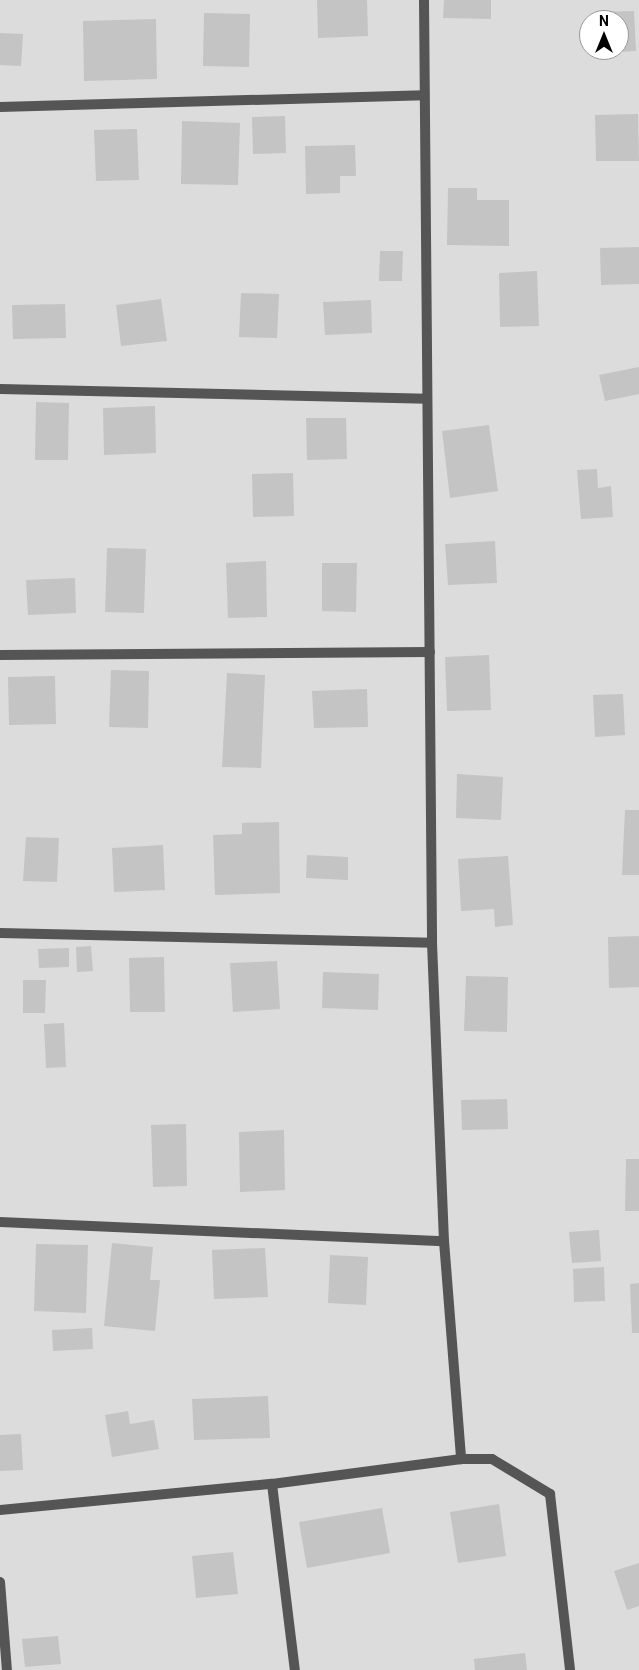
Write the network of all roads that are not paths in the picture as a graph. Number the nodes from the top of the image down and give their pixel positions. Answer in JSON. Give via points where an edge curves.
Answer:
{"nodes":[{"id":1,"x":424,"y":0,"type":"edge"},
{"id":2,"x":424,"y":95,"type":"junction"},
{"id":3,"x":0,"y":107,"type":"edge"},
{"id":4,"x":0,"y":389,"type":"edge"},
{"id":5,"x":426,"y":399,"type":"junction"},
{"id":6,"x":430,"y":652,"type":"junction"},
{"id":7,"x":0,"y":655,"type":"edge"},
{"id":8,"x":0,"y":933,"type":"edge"},
{"id":9,"x":432,"y":943,"type":"junction"},
{"id":10,"x":0,"y":1222,"type":"edge"},
{"id":11,"x":444,"y":1241,"type":"junction"},
{"id":12,"x":462,"y":1459,"type":"junction"},
{"id":13,"x":272,"y":1484,"type":"junction"},
{"id":14,"x":0,"y":1510,"type":"edge"},
{"id":15,"x":0,"y":1582,"type":"edge"},
{"id":16,"x":7,"y":1670,"type":"edge"},
{"id":17,"x":294,"y":1670,"type":"edge"},
{"id":18,"x":570,"y":1670,"type":"edge"}],
"edges":[{"from":1,"to":2,"type":"street"},
{"from":2,"to":3,"type":"street"},
{"from":2,"to":5,"type":"street"},
{"from":4,"to":5,"type":"street"},
{"from":5,"to":6,"type":"street"},
{"from":6,"to":7,"type":"street"},
{"from":6,"to":9,"type":"street"},
{"from":8,"to":9,"type":"street"},
{"from":9,"to":11,"type":"street"},
{"from":10,"to":11,"type":"street"},
{"from":11,"to":12,"type":"street"},
{"from":12,"to":13,"type":"street"},
{"from":12,"to":18,"type":"street","via":[[492,1459],[550,1494]]},
{"from":13,"to":14,"type":"street"},
{"from":13,"to":17,"type":"street"},
{"from":15,"to":16,"type":"street"}]}
